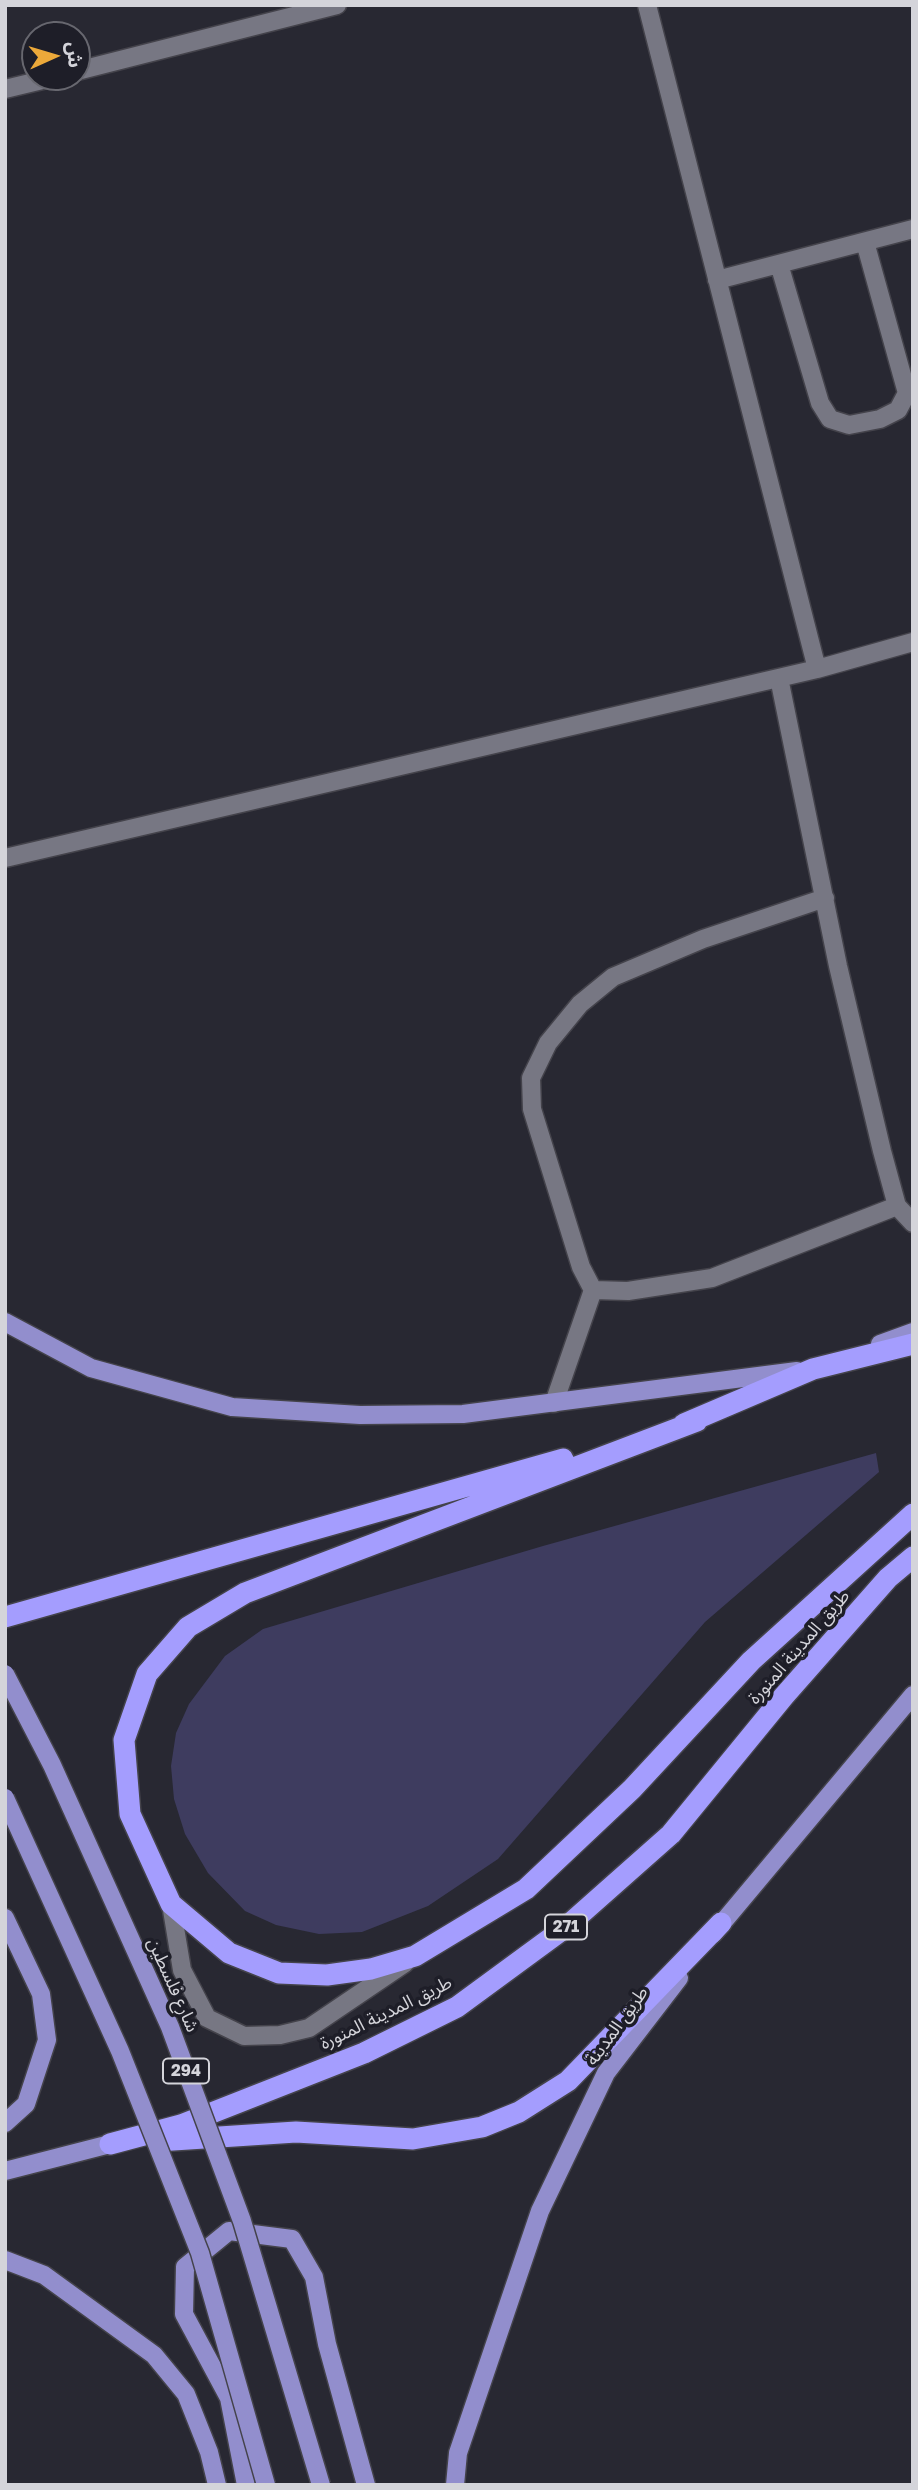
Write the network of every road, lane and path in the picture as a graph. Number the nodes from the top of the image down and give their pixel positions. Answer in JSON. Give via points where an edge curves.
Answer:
{"nodes":[{"id":1,"x":337,"y":5,"type":"edge"},
{"id":2,"x":647,"y":5,"type":"edge"},
{"id":3,"x":91,"y":67,"type":"edge"},
{"id":4,"x":913,"y":229,"type":"edge"},
{"id":5,"x":865,"y":242,"type":"junction"},
{"id":6,"x":779,"y":264,"type":"junction"},
{"id":7,"x":717,"y":280,"type":"junction"},
{"id":8,"x":913,"y":642,"type":"edge"},
{"id":9,"x":817,"y":669,"type":"junction"},
{"id":10,"x":779,"y":678,"type":"junction"},
{"id":11,"x":5,"y":858,"type":"edge"},
{"id":12,"x":825,"y":898,"type":"junction"},
{"id":13,"x":897,"y":1206,"type":"junction"},
{"id":14,"x":913,"y":1223,"type":"edge"},
{"id":15,"x":593,"y":1290,"type":"junction"},
{"id":16,"x":5,"y":1322,"type":"edge"},
{"id":17,"x":913,"y":1332,"type":"edge"},
{"id":18,"x":913,"y":1343,"type":"edge"},
{"id":19,"x":813,"y":1369,"type":"junction"},
{"id":20,"x":554,"y":1403,"type":"junction"},
{"id":21,"x":697,"y":1421,"type":"junction"},
{"id":22,"x":913,"y":1514,"type":"edge"},
{"id":23,"x":913,"y":1557,"type":"edge"},
{"id":24,"x":5,"y":1617,"type":"edge"},
{"id":25,"x":5,"y":1674,"type":"edge"},
{"id":26,"x":913,"y":1695,"type":"edge"},
{"id":27,"x":5,"y":1798,"type":"edge"},
{"id":28,"x":171,"y":1904,"type":"junction"},
{"id":29,"x":5,"y":1918,"type":"edge"},
{"id":30,"x":721,"y":1923,"type":"junction"},
{"id":31,"x":415,"y":1956,"type":"junction"},
{"id":32,"x":5,"y":2123,"type":"edge"},
{"id":33,"x":110,"y":2144,"type":"junction"},
{"id":34,"x":5,"y":2171,"type":"edge"},
{"id":35,"x":5,"y":2260,"type":"edge"},
{"id":36,"x":217,"y":2485,"type":"edge"},
{"id":37,"x":246,"y":2485,"type":"edge"},
{"id":38,"x":266,"y":2485,"type":"edge"},
{"id":39,"x":321,"y":2485,"type":"edge"},
{"id":40,"x":366,"y":2485,"type":"edge"},
{"id":41,"x":455,"y":2485,"type":"edge"}],
"edges":[{"from":1,"to":3,"type":"street"},
{"from":2,"to":7,"type":"street"},
{"from":4,"to":5,"type":"street"},
{"from":5,"to":6,"type":"street"},
{"from":5,"to":6,"type":"street","via":[[907,393],[898,410],[880,419],[849,425],[830,419],[820,403]]},
{"from":6,"to":7,"type":"street"},
{"from":7,"to":9,"type":"street"},
{"from":8,"to":9,"type":"street"},
{"from":9,"to":10,"type":"street"},
{"from":10,"to":11,"type":"street"},
{"from":10,"to":12,"type":"street"},
{"from":12,"to":13,"type":"street"},
{"from":12,"to":15,"type":"street","via":[[703,939],[613,977],[580,1004],[548,1042],[531,1078],[532,1110],[581,1267]]},
{"from":13,"to":14,"type":"street"},
{"from":13,"to":15,"type":"street","via":[[712,1278],[628,1291]]},
{"from":15,"to":20,"type":"street"},
{"from":16,"to":20,"type":"main road","via":[[91,1368],[232,1407],[360,1415],[463,1414]]},
{"from":17,"to":19,"type":"main road"},
{"from":18,"to":19,"type":"highway"},
{"from":19,"to":20,"type":"main road"},
{"from":19,"to":21,"type":"highway"},
{"from":21,"to":24,"type":"highway"},
{"from":21,"to":28,"type":"highway","via":[[245,1593],[188,1627],[148,1674],[124,1740],[130,1814]]},
{"from":22,"to":31,"type":"highway","via":[[751,1661],[632,1789],[526,1889]]},
{"from":23,"to":33,"type":"highway","name":"طريق المدينة المنورة","number":"271","via":[[888,1578],[671,1834],[566,1927],[468,1999],[364,2053],[181,2125]]},
{"from":25,"to":39,"type":"main road","name":"شارع فلسطين","number":"294","bridge":true,"via":[[52,1765],[170,2027],[242,2221]]},
{"from":26,"to":30,"type":"main road","name":"طريق المدينة"},
{"from":27,"to":38,"type":"main road","bridge":true,"via":[[120,2051],[200,2253]]},
{"from":28,"to":31,"type":"highway","via":[[229,1953],[279,1973],[327,1975]]},
{"from":28,"to":31,"type":"street","via":[[182,1970],[207,2018],[244,2036],[309,2028]]},
{"from":29,"to":32,"type":"main road","via":[[41,1994],[47,2040],[26,2104]]},
{"from":30,"to":33,"type":"highway","via":[[568,2081],[519,2112],[482,2127],[413,2139],[296,2132]]},
{"from":30,"to":41,"type":"main road","name":"طريق المدينة","via":[[606,2073],[540,2211],[458,2453]]},
{"from":33,"to":34,"type":"main road","name":"طريق المدينة المنورة","number":"271"},
{"from":35,"to":36,"type":"main road","via":[[44,2275],[154,2355],[186,2394]]},
{"from":37,"to":40,"type":"main road","via":[[229,2398],[184,2314],[185,2267],[229,2231],[292,2239],[314,2277],[327,2344]]}]}
